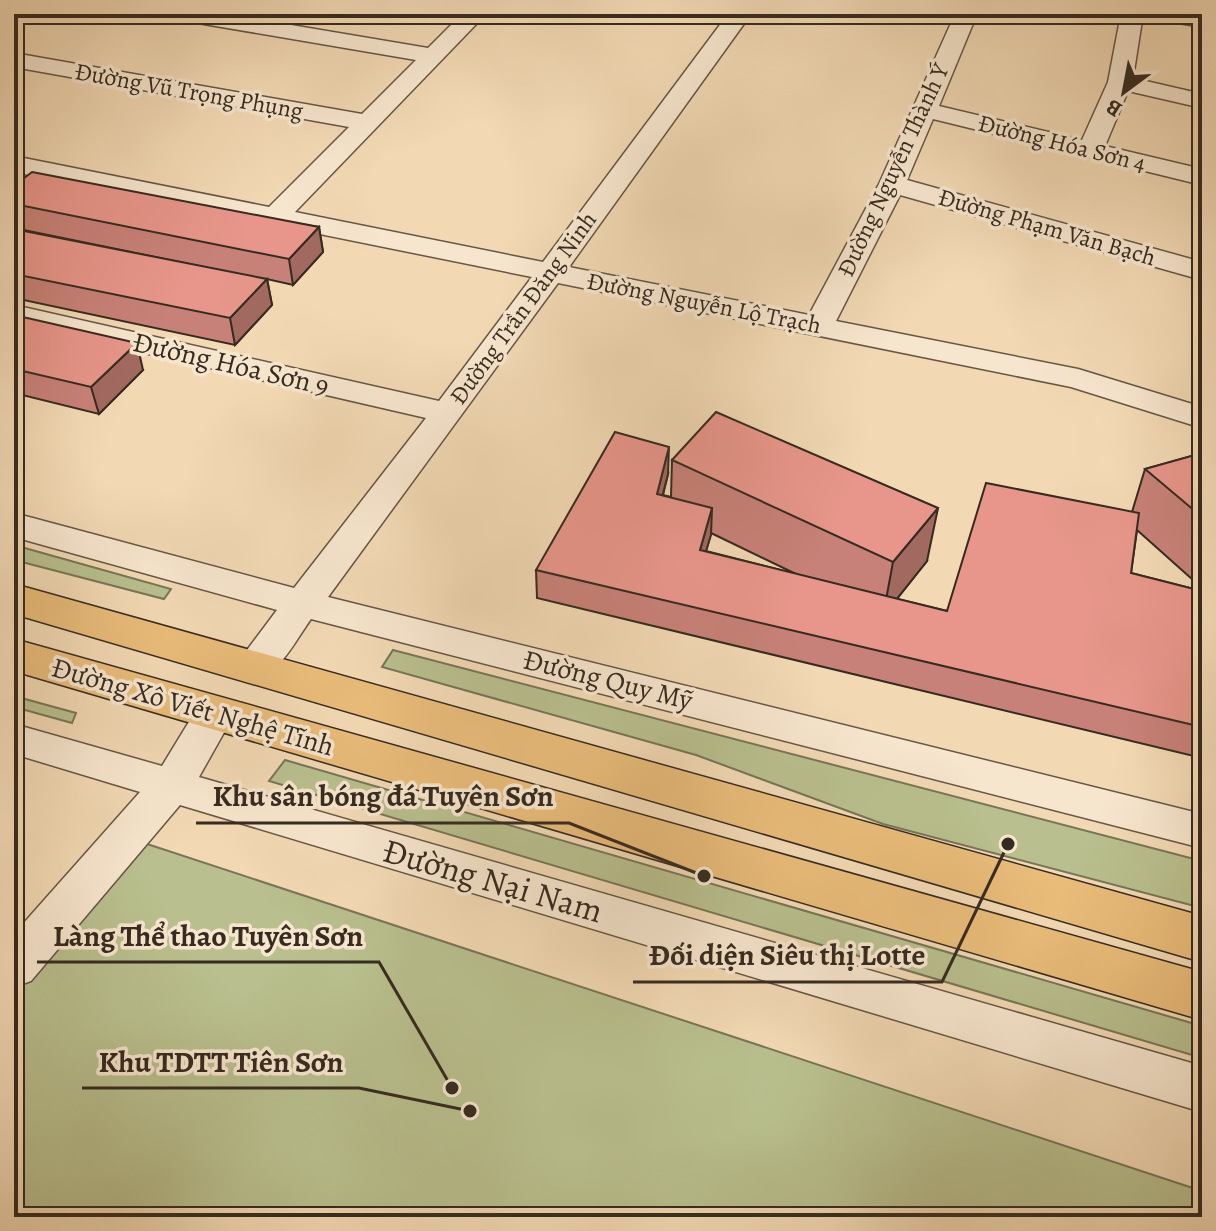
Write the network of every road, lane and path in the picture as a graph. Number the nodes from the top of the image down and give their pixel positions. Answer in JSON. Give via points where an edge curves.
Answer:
{"nodes":[{"id":1,"x":186,"y":14,"type":"edge"},
{"id":2,"x":475,"y":14,"type":"edge"},
{"id":3,"x":740,"y":14,"type":"edge"},
{"id":4,"x":966,"y":14,"type":"edge"},
{"id":5,"x":1132,"y":14,"type":"edge"},
{"id":6,"x":1163,"y":14,"type":"edge"},
{"id":7,"x":1202,"y":20,"type":"edge"},
{"id":8,"x":432,"y":56,"type":"junction"},
{"id":9,"x":14,"y":60,"type":"edge"},
{"id":10,"x":1120,"y":82,"type":"junction"},
{"id":11,"x":1202,"y":101,"type":"edge"},
{"id":12,"x":922,"y":109,"type":"junction"},
{"id":13,"x":365,"y":122,"type":"junction"},
{"id":14,"x":1091,"y":149,"type":"junction"},
{"id":15,"x":14,"y":164,"type":"edge"},
{"id":16,"x":1202,"y":177,"type":"edge"},
{"id":17,"x":892,"y":184,"type":"junction"},
{"id":18,"x":277,"y":215,"type":"junction"},
{"id":19,"x":1202,"y":271,"type":"edge"},
{"id":20,"x":548,"y":273,"type":"junction"},
{"id":21,"x":14,"y":314,"type":"edge"},
{"id":22,"x":819,"y":325,"type":"junction"},
{"id":23,"x":447,"y":413,"type":"junction"},
{"id":24,"x":1202,"y":418,"type":"edge"},
{"id":25,"x":14,"y":525,"type":"edge"},
{"id":26,"x":14,"y":599,"type":"edge"},
{"id":27,"x":305,"y":601,"type":"junction"},
{"id":28,"x":14,"y":655,"type":"edge"},
{"id":29,"x":255,"y":666,"type":"junction"},
{"id":30,"x":215,"y":713,"type":"junction"},
{"id":31,"x":14,"y":739,"type":"edge"},
{"id":32,"x":172,"y":785,"type":"junction"},
{"id":33,"x":1202,"y":831,"type":"edge"},
{"id":34,"x":1202,"y":939,"type":"edge"},
{"id":35,"x":14,"y":967,"type":"edge"},
{"id":36,"x":1202,"y":996,"type":"edge"},
{"id":37,"x":1202,"y":1089,"type":"edge"}],
"edges":[{"from":1,"to":8,"type":"street"},
{"from":2,"to":8,"type":"street"},
{"from":3,"to":20,"type":"street","name":"Đường Trần Đăng Ninh"},
{"from":4,"to":12,"type":"street","name":"Đường Nguyễn Thành Ý"},
{"from":5,"to":10,"type":"street"},
{"from":6,"to":7,"type":"street"},
{"from":8,"to":13,"type":"street"},
{"from":9,"to":13,"type":"street","name":"Đường Vũ Trọng Phụng"},
{"from":10,"to":11,"type":"street"},
{"from":10,"to":14,"type":"street"},
{"from":12,"to":14,"type":"street","name":"Đường Hóa Sơn 4"},
{"from":12,"to":17,"type":"street","name":"Đường Nguyễn Thành Ý"},
{"from":13,"to":18,"type":"street"},
{"from":14,"to":16,"type":"street","name":"Đường Hóa Sơn 4"},
{"from":15,"to":18,"type":"street","name":"Đường Nguyễn Lộ Trạch"},
{"from":17,"to":19,"type":"street","name":"Đường Phạm Văn Bạch"},
{"from":17,"to":22,"type":"street","name":"Đường Nguyễn Thành Ý"},
{"from":18,"to":20,"type":"street","name":"Đường Nguyễn Lộ Trạch"},
{"from":20,"to":22,"type":"street","name":"Đường Nguyễn Lộ Trạch"},
{"from":20,"to":23,"type":"street","name":"Đường Trần Đăng Ninh"},
{"from":21,"to":23,"type":"street","name":"Đường Hóa Sơn 9"},
{"from":22,"to":24,"type":"street","name":"Đường Nguyễn Lộ Trạch","via":[[1078,379]]},
{"from":23,"to":27,"type":"street","name":"Đường Trần Đăng Ninh"},
{"from":25,"to":27,"type":"street","name":"Đường Quy Mỹ"},
{"from":26,"to":29,"type":"highway","name":"Đường Xô Viết Nghệ Tĩnh"},
{"from":27,"to":29,"type":"street","name":"Đường Trần Đăng Ninh"},
{"from":27,"to":33,"type":"street","name":"Đường Quy Mỹ"},
{"from":28,"to":30,"type":"highway","name":"Đường Xô Viết Nghệ Tĩnh"},
{"from":29,"to":34,"type":"highway","name":"Đường Xô Viết Nghệ Tĩnh"},
{"from":30,"to":32,"type":"street"},
{"from":30,"to":36,"type":"highway","name":"Đường Xô Viết Nghệ Tĩnh"},
{"from":31,"to":32,"type":"street","name":"Đường Nại Nam"},
{"from":32,"to":35,"type":"street"},
{"from":32,"to":37,"type":"street","name":"Đường Nại Nam"}]}
